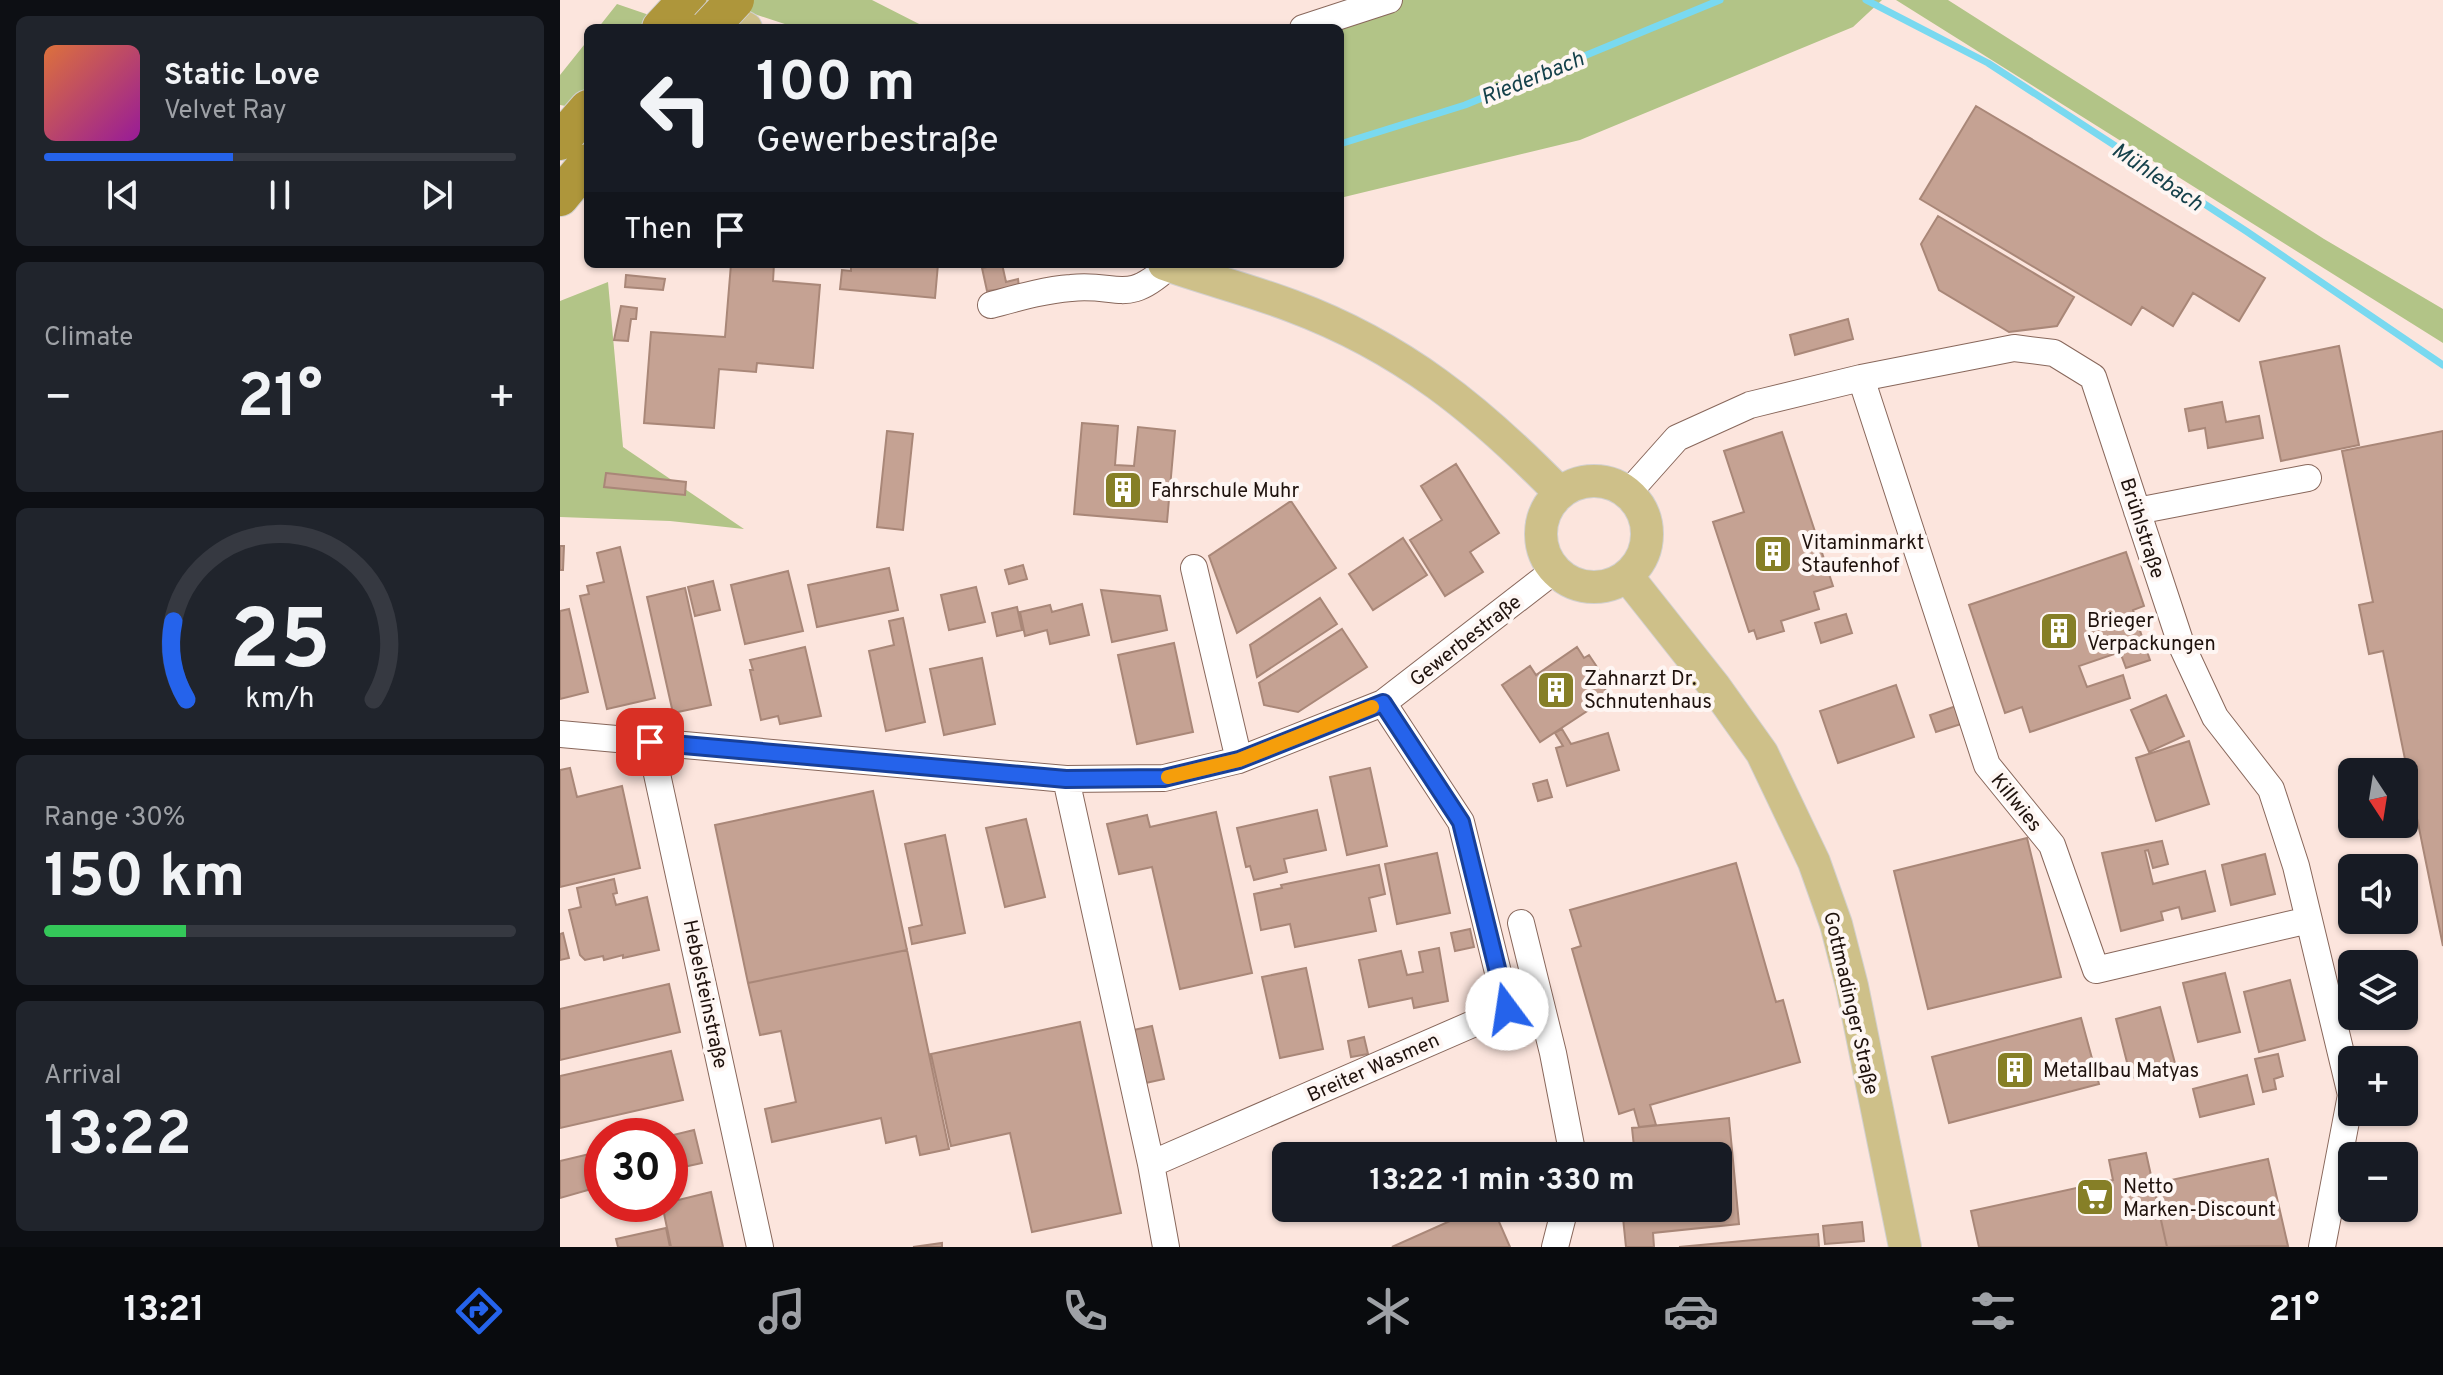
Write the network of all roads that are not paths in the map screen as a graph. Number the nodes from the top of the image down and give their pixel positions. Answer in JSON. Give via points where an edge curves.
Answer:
{"nodes":[{"id":1,"x":688,"y":0,"type":"edge"},
{"id":2,"x":735,"y":0,"type":"edge"},
{"id":3,"x":1389,"y":0,"type":"edge"},
{"id":4,"x":665,"y":24,"type":"edge"},
{"id":5,"x":713,"y":24,"type":"edge"},
{"id":6,"x":738,"y":24,"type":"edge"},
{"id":7,"x":1315,"y":24,"type":"edge"},
{"id":8,"x":584,"y":114,"type":"edge"},
{"id":9,"x":560,"y":141,"type":"edge"},
{"id":10,"x":584,"y":168,"type":"edge"},
{"id":11,"x":560,"y":197,"type":"edge"},
{"id":12,"x":1164,"y":268,"type":"edge"},
{"id":13,"x":1175,"y":268,"type":"edge"},
{"id":14,"x":991,"y":305,"type":"dead end"},
{"id":15,"x":1861,"y":378,"type":"junction"},
{"id":16,"x":2308,"y":478,"type":"dead end"},
{"id":17,"x":1560,"y":493,"type":"junction"},
{"id":18,"x":1628,"y":493,"type":"junction"},
{"id":19,"x":2137,"y":511,"type":"junction"},
{"id":20,"x":1194,"y":568,"type":"dead end"},
{"id":21,"x":1555,"y":570,"type":"junction"},
{"id":22,"x":1627,"y":576,"type":"junction"},
{"id":23,"x":1383,"y":703,"type":"junction"},
{"id":24,"x":560,"y":734,"type":"edge"},
{"id":25,"x":650,"y":742,"type":"junction"},
{"id":26,"x":1239,"y":760,"type":"junction"},
{"id":27,"x":1066,"y":779,"type":"junction"},
{"id":28,"x":2309,"y":920,"type":"junction"},
{"id":29,"x":1521,"y":923,"type":"dead end"},
{"id":30,"x":1570,"y":1142,"type":"edge"},
{"id":31,"x":1151,"y":1164,"type":"junction"},
{"id":32,"x":1561,"y":1222,"type":"edge"},
{"id":33,"x":760,"y":1247,"type":"edge"},
{"id":34,"x":1166,"y":1247,"type":"edge"},
{"id":35,"x":1555,"y":1247,"type":"edge"},
{"id":36,"x":1905,"y":1247,"type":"edge"},
{"id":37,"x":2322,"y":1247,"type":"edge"}],
"edges":[{"from":1,"to":4,"type":"highway"},
{"from":1,"to":6,"type":"main road"},
{"from":2,"to":5,"type":"highway","bridge":true},
{"from":3,"to":7,"type":"street"},
{"from":8,"to":9,"type":"highway"},
{"from":10,"to":11,"type":"highway"},
{"from":12,"to":14,"type":"street","via":[[1137,290],[1072,287]]},
{"from":13,"to":17,"type":"main road","via":[[1293,306],[1393,355],[1487,421]]},
{"from":15,"to":18,"type":"street","name":"Brühlstraße","via":[[1750,405],[1677,438]]},
{"from":15,"to":19,"type":"street","name":"Brühlstraße","via":[[2014,348],[2054,353],[2093,377]]},
{"from":15,"to":28,"type":"street","name":"Killwies","via":[[1987,765],[2052,845],[2096,970]]},
{"from":16,"to":19,"type":"street"},
{"from":17,"to":18,"type":"main road","via":[[1594,481]]},
{"from":17,"to":21,"type":"main road","via":[[1541,524],[1541,543]]},
{"from":18,"to":22,"type":"main road","via":[[1646,519],[1648,535],[1638,565]]},
{"from":19,"to":28,"type":"street","name":"Brühlstraße","via":[[2181,644],[2215,717],[2271,789]]},
{"from":20,"to":26,"type":"street"},
{"from":21,"to":22,"type":"main road","via":[[1575,584],[1593,588]]},
{"from":21,"to":23,"type":"street","name":"Gewerbestraße"},
{"from":22,"to":36,"type":"main road","name":"Gottmadinger Straße","via":[[1762,753],[1814,862],[1852,986]]},
{"from":23,"to":26,"type":"street","name":"Gewerbestraße"},
{"from":23,"to":31,"type":"street","name":"Breiter Wasmen","via":[[1461,822],[1507,1009]]},
{"from":24,"to":25,"type":"street","name":"Gewerbestraße"},
{"from":25,"to":27,"type":"street","name":"Gewerbestraße"},
{"from":25,"to":33,"type":"street","name":"Hebelsteinstraße"},
{"from":26,"to":27,"type":"street","name":"Gewerbestraße","via":[[1164,778]]},
{"from":27,"to":31,"type":"street"},
{"from":28,"to":37,"type":"street","name":"Brühlstraße","via":[[2351,1095]]},
{"from":29,"to":30,"type":"street"},
{"from":31,"to":34,"type":"street"},
{"from":32,"to":35,"type":"street"}]}
